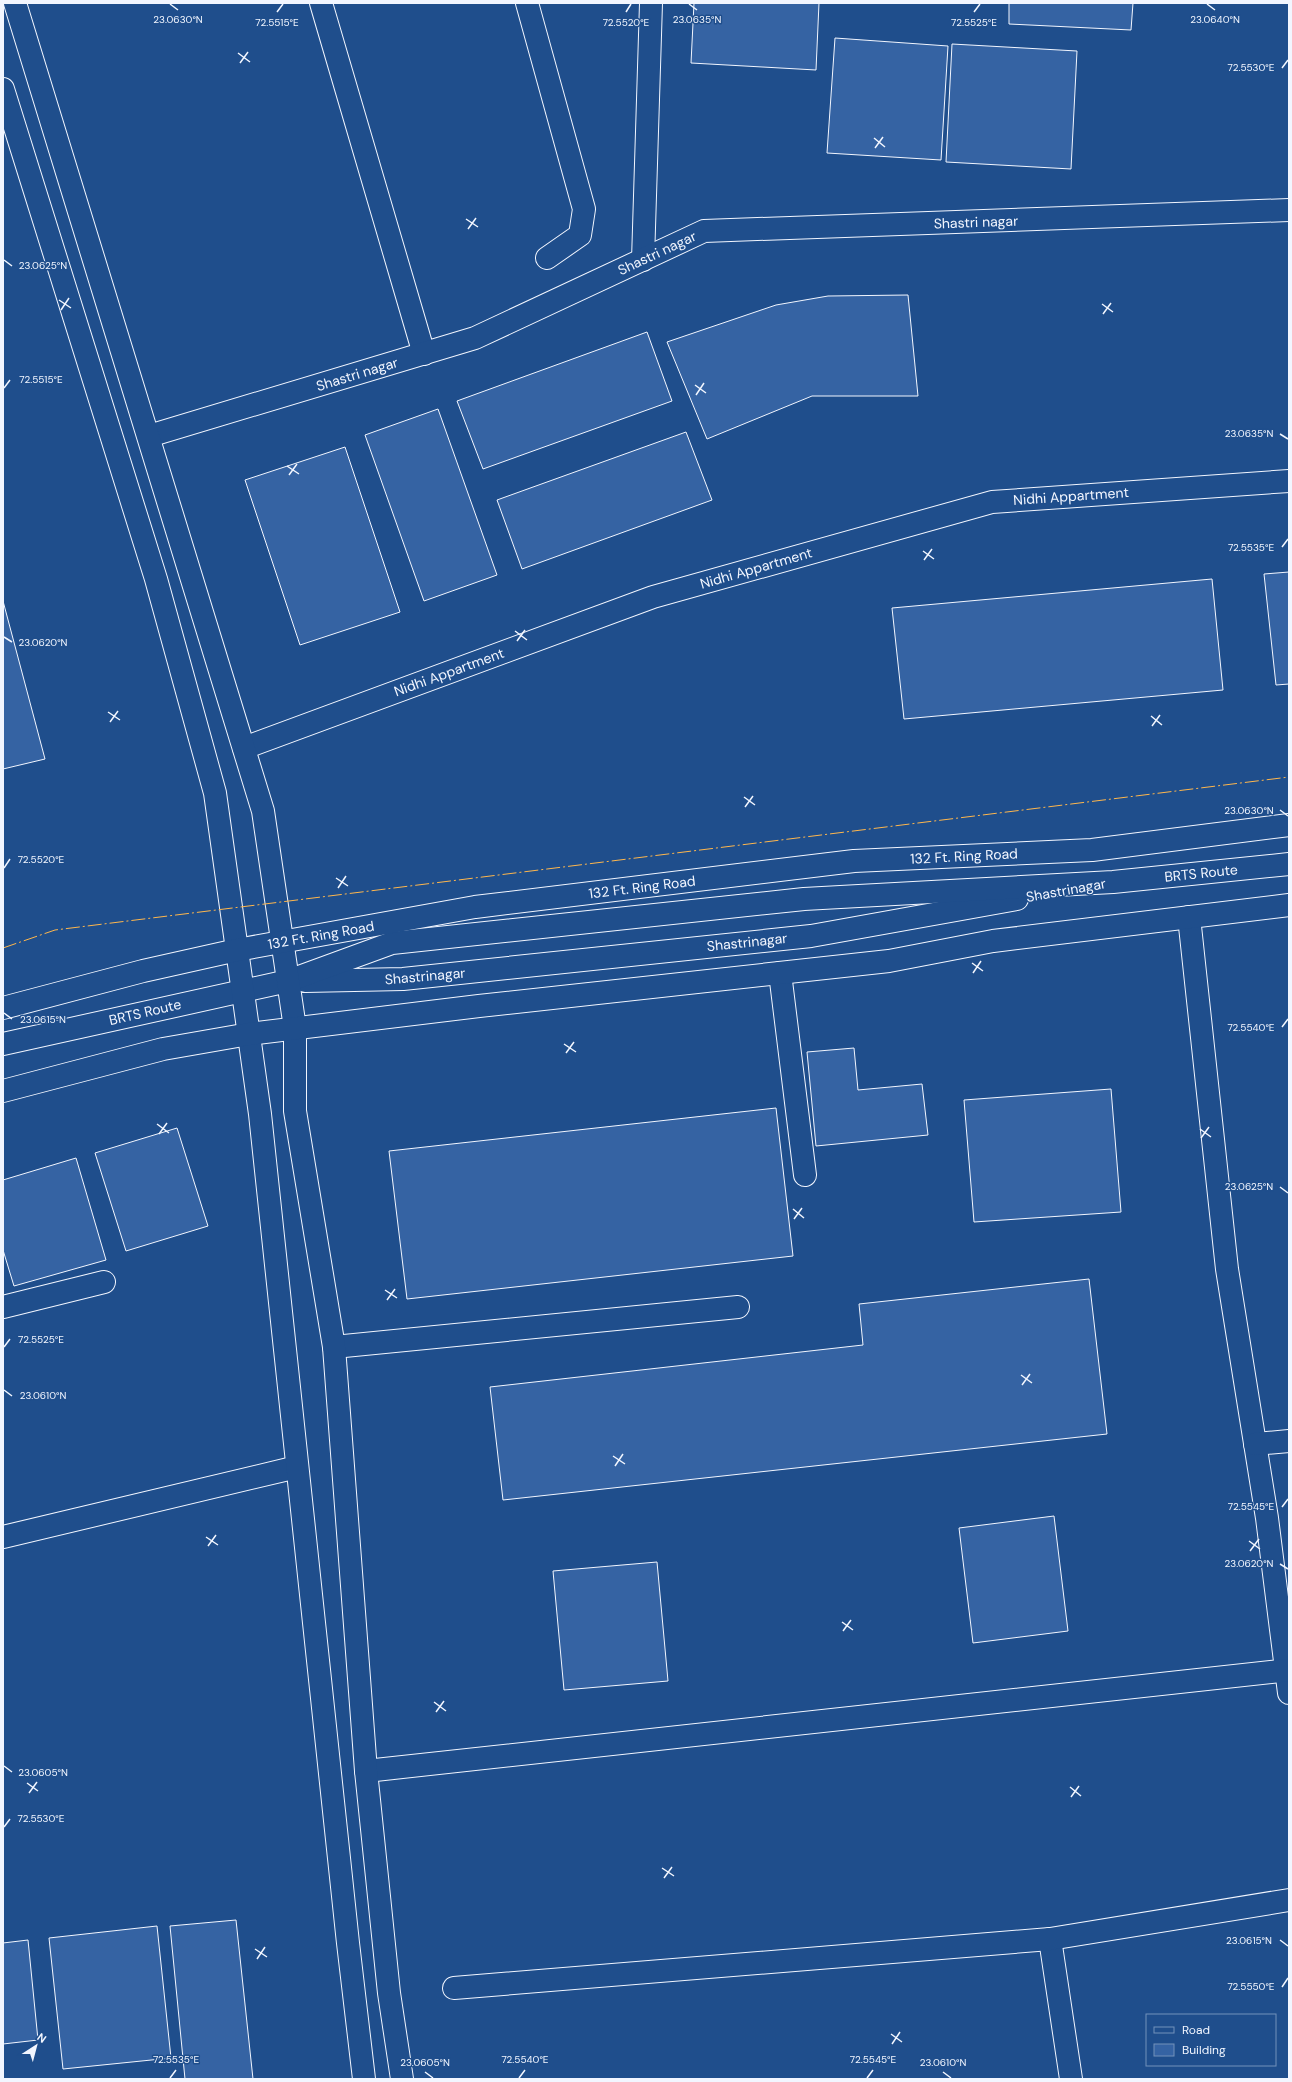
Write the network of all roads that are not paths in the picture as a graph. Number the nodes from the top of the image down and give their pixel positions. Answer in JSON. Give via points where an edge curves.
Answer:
{"nodes":[{"id":1,"x":15,"y":3,"type":"edge"},
{"id":2,"x":321,"y":3,"type":"edge"},
{"id":3,"x":527,"y":3,"type":"edge"},
{"id":4,"x":652,"y":3,"type":"edge"},
{"id":5,"x":3,"y":89,"type":"edge"},
{"id":6,"x":1289,"y":210,"type":"edge"},
{"id":7,"x":547,"y":258,"type":"dead end"},
{"id":8,"x":643,"y":260,"type":"junction"},
{"id":9,"x":424,"y":354,"type":"junction"},
{"id":10,"x":148,"y":436,"type":"junction"},
{"id":11,"x":1289,"y":481,"type":"edge"},
{"id":12,"x":244,"y":748,"type":"junction"},
{"id":13,"x":1289,"y":825,"type":"edge"},
{"id":14,"x":1289,"y":864,"type":"edge"},
{"id":15,"x":1113,"y":882,"type":"junction"},
{"id":16,"x":1289,"y":905,"type":"edge"},
{"id":17,"x":1188,"y":917,"type":"junction"},
{"id":18,"x":282,"y":942,"type":"junction"},
{"id":19,"x":237,"y":950,"type":"junction"},
{"id":20,"x":780,"y":973,"type":"junction"},
{"id":21,"x":288,"y":981,"type":"junction"},
{"id":22,"x":242,"y":990,"type":"junction"},
{"id":23,"x":3,"y":1008,"type":"edge"},
{"id":24,"x":295,"y":1028,"type":"junction"},
{"id":25,"x":249,"y":1034,"type":"junction"},
{"id":26,"x":3,"y":1044,"type":"edge"},
{"id":27,"x":3,"y":1091,"type":"edge"},
{"id":28,"x":805,"y":1175,"type":"dead end"},
{"id":29,"x":104,"y":1282,"type":"dead end"},
{"id":30,"x":3,"y":1307,"type":"edge"},
{"id":31,"x":738,"y":1307,"type":"dead end"},
{"id":32,"x":334,"y":1348,"type":"junction"},
{"id":33,"x":1289,"y":1441,"type":"edge"},
{"id":34,"x":1255,"y":1444,"type":"junction"},
{"id":35,"x":297,"y":1466,"type":"junction"},
{"id":36,"x":3,"y":1537,"type":"edge"},
{"id":37,"x":1288,"y":1670,"type":"edge"},
{"id":38,"x":1289,"y":1693,"type":"edge"},
{"id":39,"x":366,"y":1771,"type":"junction"},
{"id":40,"x":1289,"y":1900,"type":"edge"},
{"id":41,"x":1050,"y":1939,"type":"junction"},
{"id":42,"x":454,"y":1988,"type":"dead end"},
{"id":43,"x":364,"y":2079,"type":"edge"},
{"id":44,"x":402,"y":2079,"type":"edge"},
{"id":45,"x":1070,"y":2079,"type":"edge"}],
"edges":[{"from":1,"to":10,"type":"main road"},
{"from":2,"to":9,"type":"main road"},
{"from":3,"to":7,"type":"main road","via":[[584,209],[580,235]]},
{"from":4,"to":8,"type":"main road"},
{"from":5,"to":19,"type":"main road","via":[[156,579],[215,793]]},
{"from":6,"to":8,"type":"main road","name":"Shastri nagar","via":[[704,231]]},
{"from":8,"to":9,"type":"main road","name":"Shastri nagar","via":[[475,338]]},
{"from":9,"to":10,"type":"main road","name":"Shastri nagar"},
{"from":10,"to":12,"type":"main road"},
{"from":11,"to":12,"type":"main road","name":"Nidhi Appartment","via":[[992,502],[653,597]]},
{"from":12,"to":18,"type":"main road","via":[[264,811]]},
{"from":13,"to":18,"type":"main road","name":"132 Ft. Ring Road","via":[[1092,850],[854,861],[474,907]]},
{"from":14,"to":15,"type":"main road","name":"BRTS Route"},
{"from":15,"to":21,"type":"main road","name":"Shastrinagar","via":[[811,936],[403,979]]},
{"from":15,"to":21,"type":"main road","name":"Shastrinagar","via":[[804,899],[392,943]]},
{"from":16,"to":17,"type":"main road"},
{"from":17,"to":20,"type":"main road","via":[[993,941],[890,961]]},
{"from":17,"to":34,"type":"main road","via":[[1226,1269]]},
{"from":18,"to":19,"type":"main road","name":"132 Ft. Ring Road"},
{"from":18,"to":21,"type":"main road"},
{"from":19,"to":22,"type":"main road"},
{"from":19,"to":23,"type":"main road","name":"132 Ft. Ring Road","via":[[143,971]]},
{"from":20,"to":24,"type":"main road"},
{"from":20,"to":28,"type":"main road"},
{"from":21,"to":22,"type":"main road","name":"BRTS Route"},
{"from":21,"to":24,"type":"main road"},
{"from":22,"to":25,"type":"main road"},
{"from":22,"to":26,"type":"main road","name":"BRTS Route"},
{"from":24,"to":25,"type":"main road"},
{"from":24,"to":32,"type":"main road","via":[[295,1111]]},
{"from":25,"to":27,"type":"main road","via":[[163,1049]]},
{"from":25,"to":35,"type":"main road","via":[[261,1122]]},
{"from":29,"to":30,"type":"main road"},
{"from":31,"to":32,"type":"main road"},
{"from":32,"to":39,"type":"main road"},
{"from":33,"to":34,"type":"main road"},
{"from":34,"to":37,"type":"main road"},
{"from":35,"to":36,"type":"main road"},
{"from":35,"to":43,"type":"main road"},
{"from":37,"to":38,"type":"main road"},
{"from":37,"to":39,"type":"main road"},
{"from":39,"to":44,"type":"main road","via":[[389,1994]]},
{"from":40,"to":41,"type":"main road"},
{"from":41,"to":42,"type":"main road"},
{"from":41,"to":45,"type":"main road"}]}
